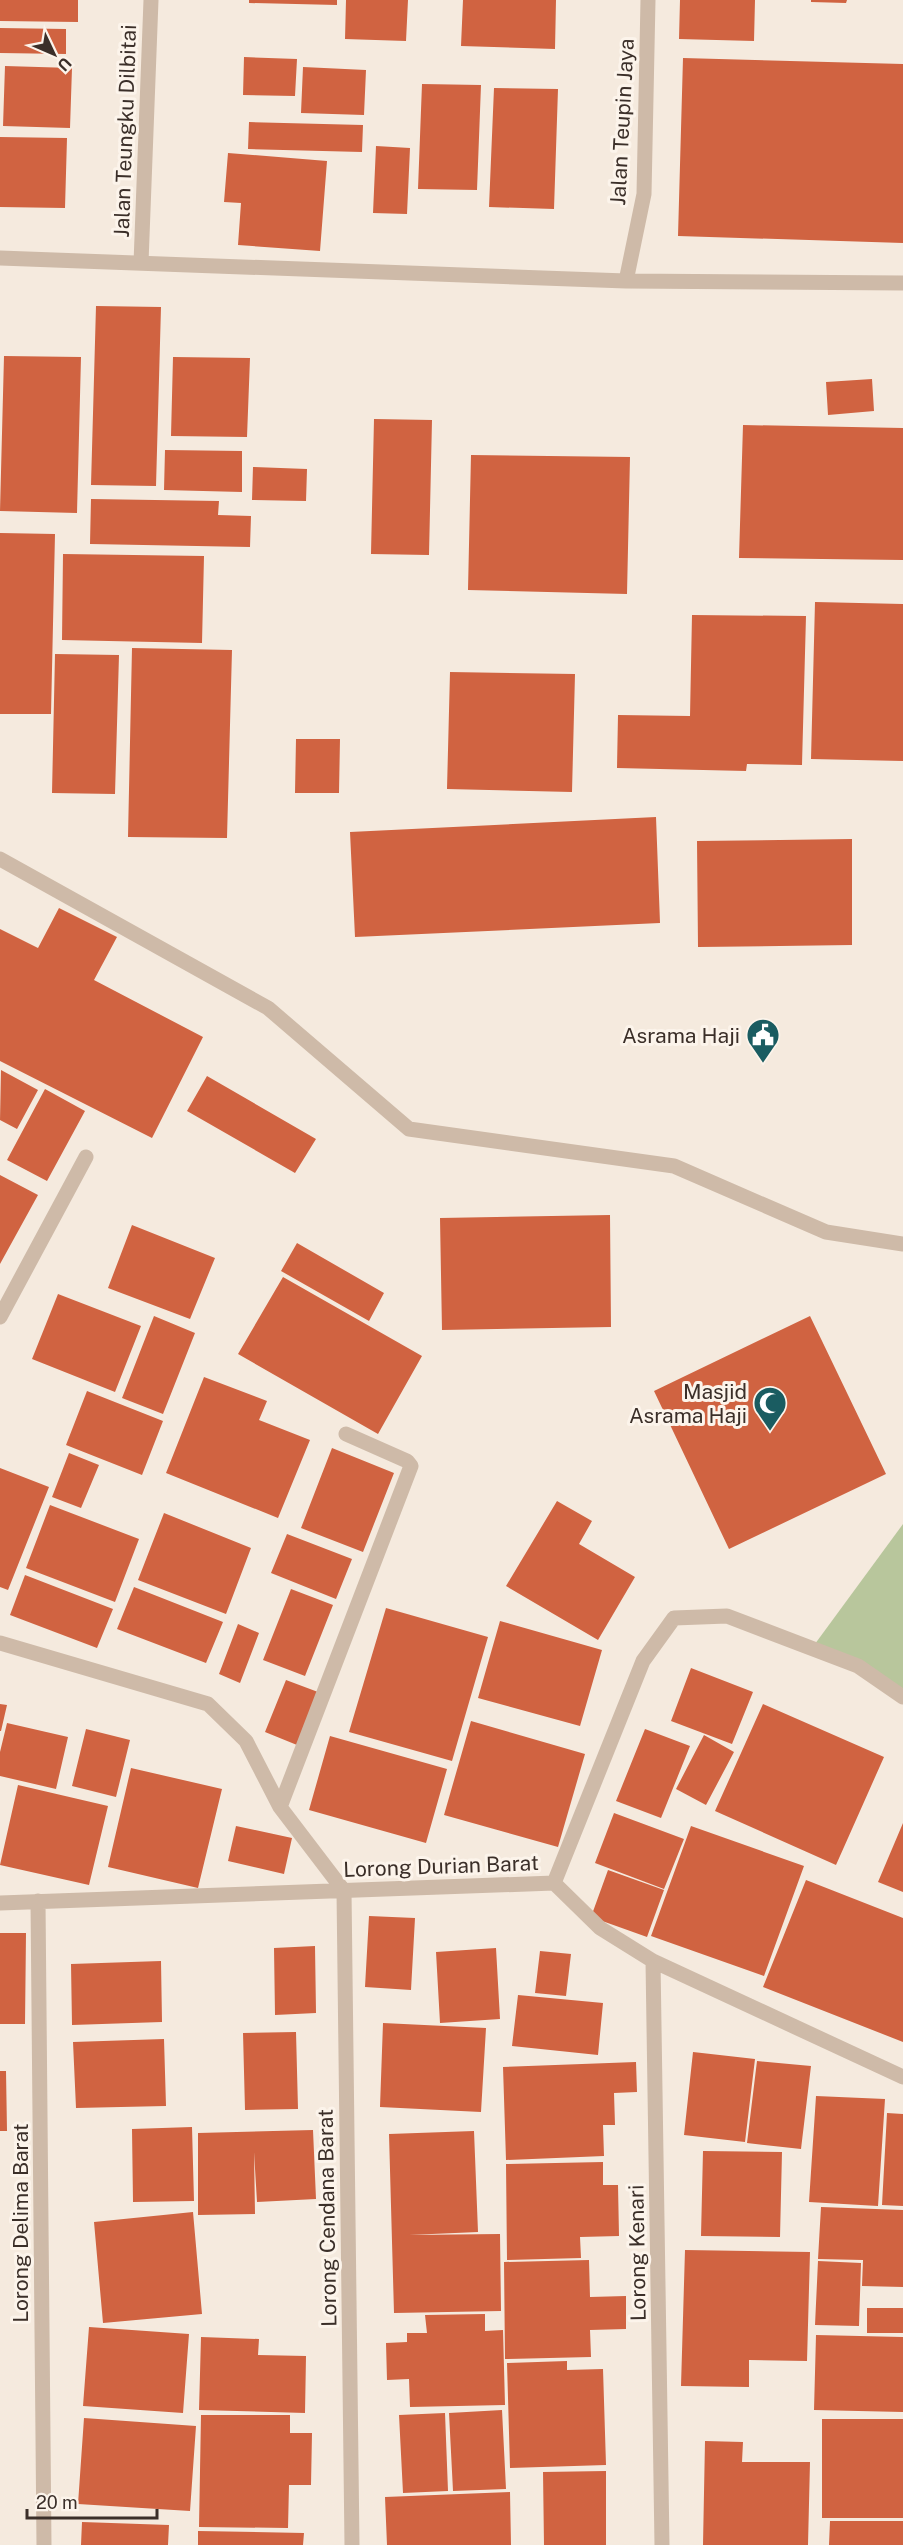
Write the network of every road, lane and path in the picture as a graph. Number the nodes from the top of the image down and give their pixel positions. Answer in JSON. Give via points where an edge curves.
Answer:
{"nodes":[{"id":1,"x":152,"y":0,"type":"edge"},
{"id":2,"x":648,"y":0,"type":"edge"},
{"id":3,"x":0,"y":258,"type":"edge"},
{"id":4,"x":141,"y":263,"type":"junction"},
{"id":5,"x":626,"y":281,"type":"junction"},
{"id":6,"x":903,"y":283,"type":"edge"},
{"id":7,"x":0,"y":859,"type":"edge"},
{"id":8,"x":86,"y":1157,"type":"dead end"},
{"id":9,"x":903,"y":1244,"type":"edge"},
{"id":10,"x":0,"y":1317,"type":"edge"},
{"id":11,"x":346,"y":1434,"type":"dead end"},
{"id":12,"x":0,"y":1643,"type":"edge"},
{"id":13,"x":903,"y":1697,"type":"edge"},
{"id":14,"x":280,"y":1807,"type":"junction"},
{"id":15,"x":554,"y":1883,"type":"junction"},
{"id":16,"x":344,"y":1891,"type":"junction"},
{"id":17,"x":38,"y":1901,"type":"junction"},
{"id":18,"x":0,"y":1903,"type":"edge"},
{"id":19,"x":653,"y":1961,"type":"junction"},
{"id":20,"x":903,"y":2077,"type":"edge"},
{"id":21,"x":44,"y":2545,"type":"edge"},
{"id":22,"x":352,"y":2545,"type":"edge"},
{"id":23,"x":662,"y":2545,"type":"edge"}],
"edges":[{"from":1,"to":4,"type":"street","name":"Jalan Teungku Dilbitai"},
{"from":2,"to":5,"type":"street","name":"Jalan Teupin Jaya","via":[[644,194]]},
{"from":3,"to":4,"type":"street"},
{"from":4,"to":5,"type":"street"},
{"from":5,"to":6,"type":"street"},
{"from":7,"to":9,"type":"street","via":[[268,1008],[409,1129],[674,1166],[826,1232]]},
{"from":8,"to":10,"type":"street"},
{"from":11,"to":14,"type":"street","via":[[411,1466]]},
{"from":12,"to":14,"type":"street","via":[[208,1704],[246,1741]]},
{"from":13,"to":15,"type":"street","via":[[858,1666],[728,1616],[674,1618],[644,1661]]},
{"from":14,"to":16,"type":"street"},
{"from":15,"to":16,"type":"street","name":"Lorong Durian Barat"},
{"from":15,"to":19,"type":"street","name":"Lorong Durian Barat","via":[[600,1928]]},
{"from":16,"to":17,"type":"street","name":"Lorong Durian Barat"},
{"from":16,"to":22,"type":"street","name":"Lorong Cendana Barat"},
{"from":17,"to":18,"type":"street","name":"Lorong Durian Barat"},
{"from":17,"to":21,"type":"street","name":"Lorong Delima Barat"},
{"from":19,"to":20,"type":"street","name":"Lorong Durian Barat"},
{"from":19,"to":23,"type":"street","name":"Lorong Kenari"}]}
